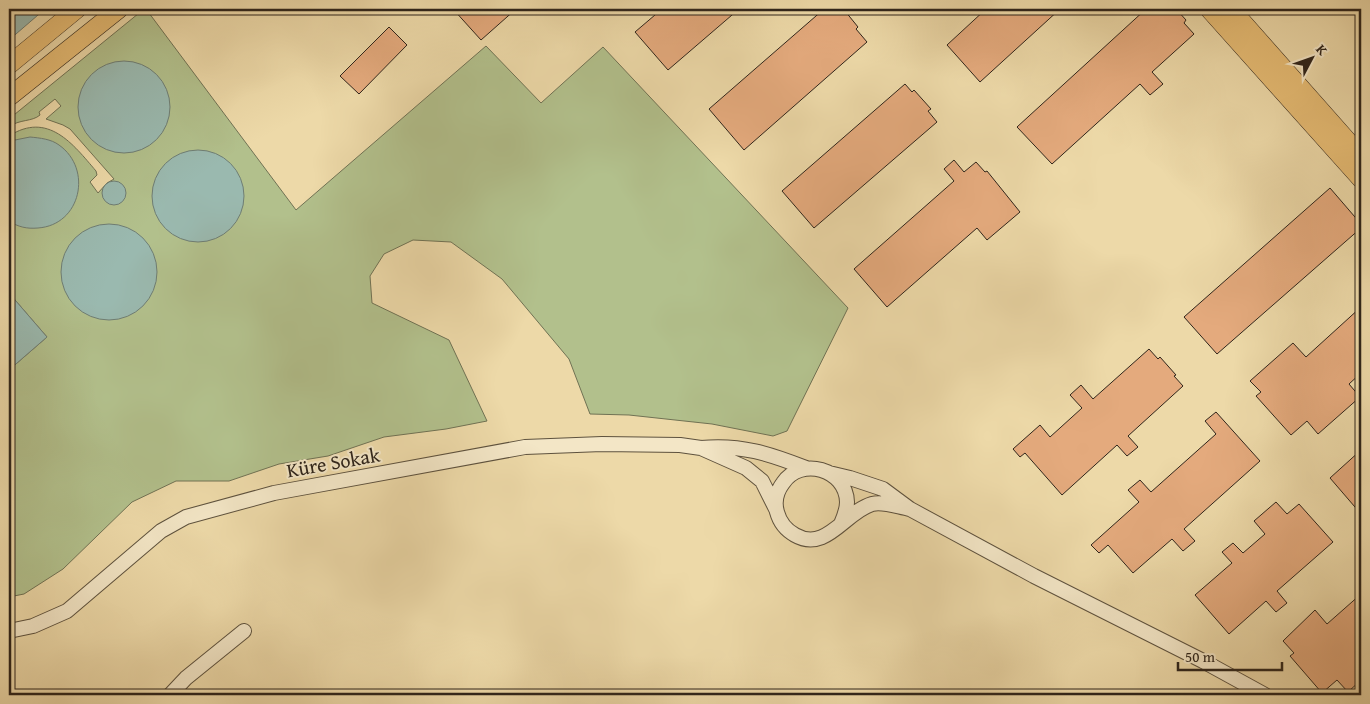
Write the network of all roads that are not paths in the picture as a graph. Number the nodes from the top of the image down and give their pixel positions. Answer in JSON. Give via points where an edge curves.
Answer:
{"nodes":[{"id":1,"x":77,"y":9,"type":"edge"},
{"id":2,"x":119,"y":9,"type":"edge"},
{"id":3,"x":1209,"y":9,"type":"edge"},
{"id":4,"x":1232,"y":9,"type":"edge"},
{"id":5,"x":9,"y":65,"type":"edge"},
{"id":6,"x":9,"y":97,"type":"edge"},
{"id":7,"x":1361,"y":156,"type":"edge"},
{"id":8,"x":1361,"y":179,"type":"edge"},
{"id":9,"x":702,"y":448,"type":"junction"},
{"id":10,"x":806,"y":468,"type":"junction"},
{"id":11,"x":829,"y":473,"type":"junction"},
{"id":12,"x":910,"y":509,"type":"junction"},
{"id":13,"x":776,"y":511,"type":"junction"},
{"id":14,"x":840,"y":524,"type":"junction"},
{"id":15,"x":9,"y":631,"type":"edge"},
{"id":16,"x":244,"y":631,"type":"dead end"},
{"id":17,"x":170,"y":695,"type":"edge"},
{"id":18,"x":1265,"y":695,"type":"edge"}],
"edges":[{"from":1,"to":5,"type":"main road"},
{"from":2,"to":6,"type":"main road"},
{"from":3,"to":8,"type":"main road"},
{"from":4,"to":7,"type":"main road"},
{"from":9,"to":10,"type":"street","via":[[723,445],[768,453]]},
{"from":9,"to":13,"type":"street","via":[[746,468],[762,481]]},
{"from":9,"to":15,"type":"street","name":"Küre Sokak","via":[[602,444],[525,447],[274,493],[186,517],[161,531],[67,611],[33,626]]},
{"from":10,"to":11,"type":"street","via":[[818,468]]},
{"from":10,"to":13,"type":"street","via":[[786,479],[776,499]]},
{"from":11,"to":12,"type":"street","via":[[883,489]]},
{"from":11,"to":14,"type":"street","via":[[838,480],[847,502],[846,514]]},
{"from":12,"to":14,"type":"street","via":[[873,504]]},
{"from":12,"to":18,"type":"street"},
{"from":13,"to":14,"type":"street","via":[[780,522],[798,537],[822,538]]},
{"from":16,"to":17,"type":"street"}]}
